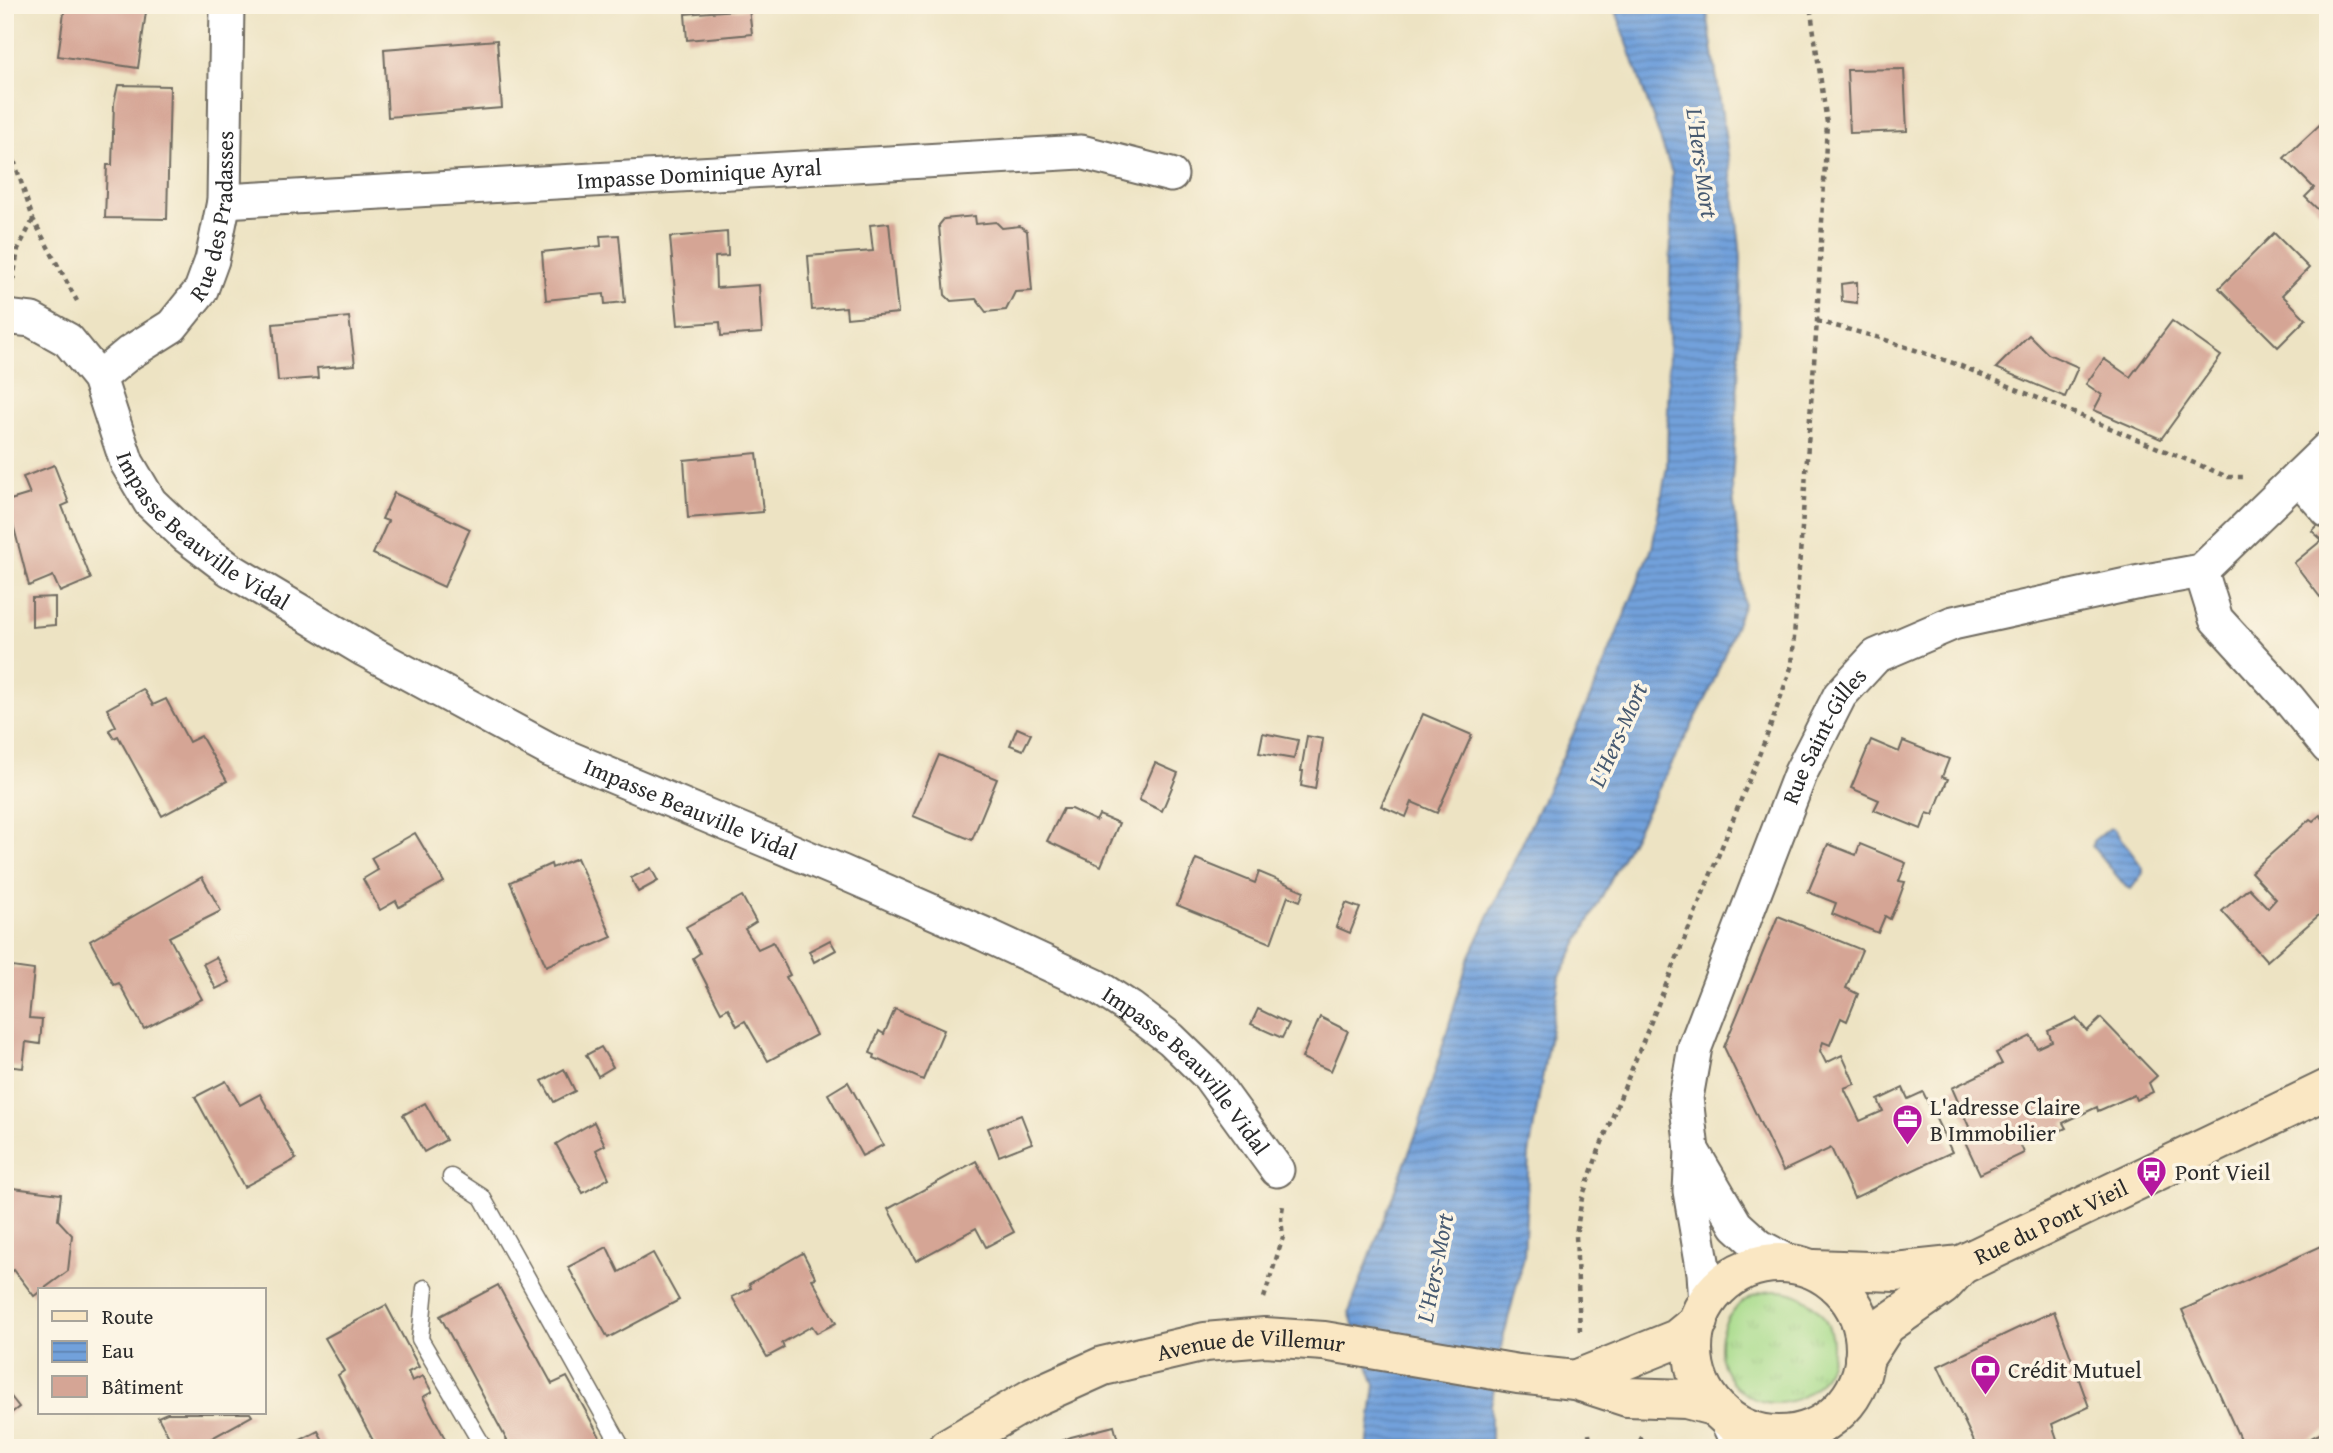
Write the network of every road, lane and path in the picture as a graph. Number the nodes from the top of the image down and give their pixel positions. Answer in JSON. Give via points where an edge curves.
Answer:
{"nodes":[{"id":1,"x":227,"y":5,"type":"edge"},
{"id":2,"x":1810,"y":5,"type":"edge"},
{"id":3,"x":5,"y":132,"type":"edge"},
{"id":4,"x":1171,"y":175,"type":"dead end"},
{"id":5,"x":224,"y":201,"type":"junction"},
{"id":6,"x":33,"y":219,"type":"junction"},
{"id":7,"x":13,"y":282,"type":"dead end"},
{"id":8,"x":5,"y":317,"type":"edge"},
{"id":9,"x":1817,"y":321,"type":"junction"},
{"id":10,"x":68,"y":340,"type":"junction"},
{"id":11,"x":99,"y":378,"type":"junction"},
{"id":12,"x":2328,"y":448,"type":"edge"},
{"id":13,"x":2298,"y":477,"type":"junction"},
{"id":14,"x":2328,"y":511,"type":"edge"},
{"id":15,"x":2201,"y":571,"type":"junction"},
{"id":16,"x":2328,"y":747,"type":"edge"},
{"id":17,"x":2328,"y":1089,"type":"edge"},
{"id":18,"x":1692,"y":1150,"type":"junction"},
{"id":19,"x":1277,"y":1170,"type":"joint"},
{"id":20,"x":451,"y":1177,"type":"dead end"},
{"id":21,"x":1961,"y":1265,"type":"junction"},
{"id":22,"x":1801,"y":1266,"type":"junction"},
{"id":23,"x":425,"y":1288,"type":"dead end"},
{"id":24,"x":1702,"y":1313,"type":"junction"},
{"id":25,"x":1580,"y":1331,"type":"dead end"},
{"id":26,"x":1273,"y":1338,"type":"junction"},
{"id":27,"x":1864,"y":1359,"type":"junction"},
{"id":28,"x":1574,"y":1380,"type":"junction"},
{"id":29,"x":1726,"y":1423,"type":"edge"},
{"id":30,"x":1589,"y":1434,"type":"dead end"},
{"id":31,"x":1812,"y":1436,"type":"edge"},
{"id":32,"x":484,"y":1448,"type":"edge"},
{"id":33,"x":622,"y":1448,"type":"edge"},
{"id":34,"x":947,"y":1448,"type":"edge"},
{"id":35,"x":1591,"y":1448,"type":"edge"}],
"edges":[{"from":1,"to":5,"type":"street","name":"Rue des Pradasses"},
{"from":2,"to":9,"type":"path","via":[[1826,123]]},
{"from":3,"to":6,"type":"path"},
{"from":4,"to":5,"type":"street","name":"Impasse Dominique Ayral","via":[[1081,152]]},
{"from":5,"to":11,"type":"street","name":"Rue des Pradasses","via":[[201,290],[172,326]]},
{"from":6,"to":7,"type":"path","via":[[18,249]]},
{"from":6,"to":10,"type":"path","via":[[77,302]]},
{"from":8,"to":10,"type":"street","name":"Impasse Beauville Vidal","via":[[32,320]]},
{"from":9,"to":13,"type":"path","via":[[1956,364],[2228,477]]},
{"from":9,"to":25,"type":"path","via":[[1792,666],[1582,1198],[1576,1235]]},
{"from":10,"to":11,"type":"street","name":"Impasse Beauville Vidal"},
{"from":11,"to":19,"type":"street","name":"Impasse Beauville Vidal","via":[[127,463],[150,502],[229,569],[365,650],[550,750],[984,933],[1096,986],[1171,1040],[1209,1076]]},
{"from":12,"to":13,"type":"street"},
{"from":13,"to":14,"type":"street"},
{"from":13,"to":15,"type":"street"},
{"from":15,"to":16,"type":"street","via":[[2216,620]]},
{"from":15,"to":18,"type":"street","name":"Rue Saint-Gilles","via":[[1953,623],[1876,656],[1840,695],[1801,772],[1695,1047],[1686,1098]]},
{"from":17,"to":21,"type":"main road","name":"Rue du Pont Vieil"},
{"from":18,"to":22,"type":"street","via":[[1736,1225],[1759,1246]]},
{"from":18,"to":24,"type":"street","via":[[1690,1191],[1704,1273]]},
{"from":19,"to":26,"type":"path","name":"Impasse Beauville Vidal","via":[[1284,1202],[1283,1237],[1264,1298]]},
{"from":20,"to":33,"type":"lane","via":[[482,1197]]},
{"from":21,"to":22,"type":"main road","name":"Rue du Pont Vieil","via":[[1895,1272]]},
{"from":21,"to":27,"type":"main road","name":"Rue du Pont Vieil","via":[[1942,1286],[1886,1325]]},
{"from":22,"to":24,"type":"main road","via":[[1764,1262],[1741,1270],[1721,1284]]},
{"from":22,"to":27,"type":"main road","via":[[1833,1281],[1848,1297],[1864,1337]]},
{"from":23,"to":32,"type":"lane","via":[[420,1339]]},
{"from":24,"to":28,"type":"main road","name":"Avenue de Villemur","via":[[1677,1339]]},
{"from":24,"to":29,"type":"main road","via":[[1694,1339],[1695,1365],[1703,1391]]},
{"from":26,"to":28,"type":"main road","name":"Avenue de Villemur","via":[[1324,1341]]},
{"from":26,"to":34,"type":"main road","name":"Avenue de Villemur","via":[[1205,1342],[1103,1366],[1034,1397]]},
{"from":27,"to":31,"type":"main road","via":[[1855,1390]]},
{"from":28,"to":29,"type":"main road","name":"Avenue de Villemur","via":[[1627,1397],[1686,1399]]},
{"from":29,"to":31,"type":"main road","via":[[1772,1435]]},
{"from":30,"to":35,"type":"path"}]}
